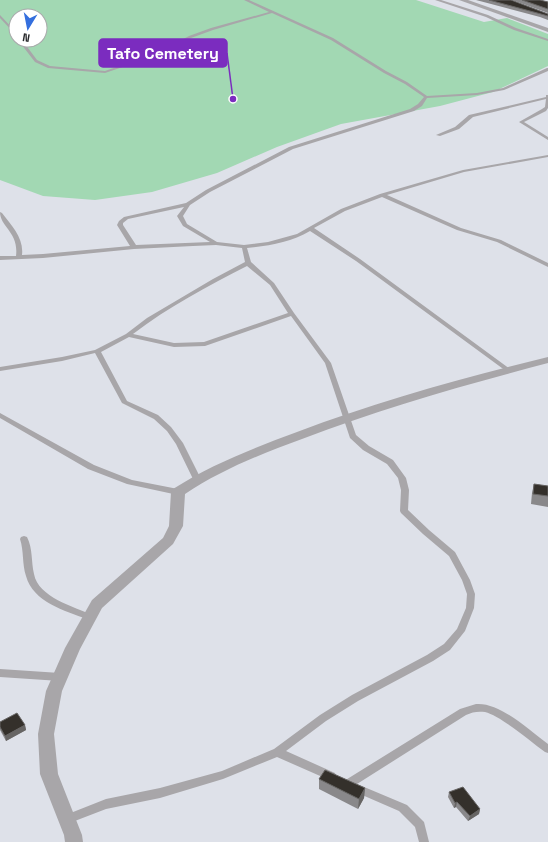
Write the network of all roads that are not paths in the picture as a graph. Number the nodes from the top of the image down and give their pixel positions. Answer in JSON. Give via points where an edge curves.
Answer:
{"nodes":[{"id":1,"x":246,"y":0,"type":"edge"},
{"id":2,"x":438,"y":0,"type":"edge"},
{"id":3,"x":463,"y":0,"type":"edge"},
{"id":4,"x":272,"y":12,"type":"junction"},
{"id":5,"x":0,"y":16,"type":"edge"},
{"id":6,"x":8,"y":25,"type":"edge"},
{"id":7,"x":548,"y":30,"type":"edge"},
{"id":8,"x":548,"y":40,"type":"edge"},
{"id":9,"x":26,"y":48,"type":"edge"},
{"id":10,"x":548,"y":69,"type":"edge"},
{"id":11,"x":426,"y":97,"type":"junction"},
{"id":12,"x":547,"y":97,"type":"edge"},
{"id":13,"x":438,"y":135,"type":"dead end"},
{"id":14,"x":548,"y":139,"type":"edge"},
{"id":15,"x":547,"y":156,"type":"edge"},
{"id":16,"x":382,"y":194,"type":"junction"},
{"id":17,"x":188,"y":204,"type":"junction"},
{"id":18,"x":0,"y":214,"type":"edge"},
{"id":19,"x":310,"y":228,"type":"junction"},
{"id":20,"x":216,"y":243,"type":"junction"},
{"id":21,"x":134,"y":247,"type":"junction"},
{"id":22,"x":244,"y":247,"type":"junction"},
{"id":23,"x":19,"y":256,"type":"junction"},
{"id":24,"x":0,"y":258,"type":"edge"},
{"id":25,"x":248,"y":263,"type":"junction"},
{"id":26,"x":548,"y":265,"type":"edge"},
{"id":27,"x":292,"y":314,"type":"junction"},
{"id":28,"x":128,"y":335,"type":"junction"},
{"id":29,"x":98,"y":351,"type":"junction"},
{"id":30,"x":548,"y":360,"type":"edge"},
{"id":31,"x":0,"y":369,"type":"edge"},
{"id":32,"x":508,"y":370,"type":"junction"},
{"id":33,"x":0,"y":415,"type":"edge"},
{"id":34,"x":346,"y":418,"type":"junction"},
{"id":35,"x":197,"y":479,"type":"junction"},
{"id":36,"x":178,"y":492,"type":"junction"},
{"id":37,"x":24,"y":539,"type":"dead end"},
{"id":38,"x":90,"y":617,"type":"junction"},
{"id":39,"x":0,"y":673,"type":"edge"},
{"id":40,"x":60,"y":678,"type":"junction"},
{"id":41,"x":548,"y":749,"type":"edge"},
{"id":42,"x":276,"y":752,"type":"junction"},
{"id":43,"x":348,"y":784,"type":"junction"},
{"id":44,"x":67,"y":819,"type":"junction"},
{"id":45,"x":74,"y":842,"type":"edge"},
{"id":46,"x":424,"y":842,"type":"edge"}],
"edges":[{"from":1,"to":4,"type":"lane"},
{"from":2,"to":8,"type":"lane"},
{"from":3,"to":7,"type":"street"},
{"from":4,"to":9,"type":"lane","via":[[212,29],[160,53],[105,72],[49,68],[36,61]]},
{"from":4,"to":11,"type":"lane","via":[[332,40]]},
{"from":5,"to":6,"type":"lane"},
{"from":10,"to":11,"type":"lane","via":[[504,89],[477,94]]},
{"from":11,"to":17,"type":"lane","via":[[412,110],[291,148]]},
{"from":12,"to":13,"type":"lane","via":[[470,116],[457,128]]},
{"from":12,"to":14,"type":"lane","via":[[548,103],[544,110],[521,122]]},
{"from":15,"to":16,"type":"lane","via":[[463,171]]},
{"from":16,"to":19,"type":"lane","via":[[361,201]]},
{"from":16,"to":26,"type":"lane","via":[[459,229],[499,240]]},
{"from":17,"to":20,"type":"lane","via":[[180,216],[185,225]]},
{"from":17,"to":21,"type":"lane","via":[[126,218],[120,225]]},
{"from":18,"to":23,"type":"lane","via":[[20,241]]},
{"from":19,"to":22,"type":"lane","via":[[283,240]]},
{"from":19,"to":32,"type":"lane"},
{"from":20,"to":21,"type":"lane"},
{"from":20,"to":22,"type":"lane"},
{"from":21,"to":23,"type":"lane"},
{"from":22,"to":25,"type":"lane"},
{"from":23,"to":24,"type":"lane"},
{"from":25,"to":27,"type":"lane","via":[[272,284]]},
{"from":25,"to":28,"type":"lane","via":[[149,319]]},
{"from":27,"to":28,"type":"lane","via":[[205,344],[174,345]]},
{"from":27,"to":34,"type":"lane","via":[[328,363]]},
{"from":28,"to":29,"type":"lane"},
{"from":29,"to":31,"type":"lane"},
{"from":29,"to":35,"type":"lane","via":[[124,402],[156,417],[169,429]]},
{"from":30,"to":32,"type":"street"},
{"from":32,"to":34,"type":"street"},
{"from":33,"to":36,"type":"lane","via":[[92,467],[130,482]]},
{"from":34,"to":35,"type":"street","via":[[245,456]]},
{"from":34,"to":42,"type":"lane","via":[[353,436],[366,448],[390,462],[402,478],[405,490],[404,511],[452,554],[471,594],[470,608],[461,631],[447,647],[355,698]]},
{"from":35,"to":36,"type":"street"},
{"from":36,"to":38,"type":"street","via":[[176,526],[168,540],[98,604]]},
{"from":37,"to":38,"type":"lane","via":[[29,552],[33,584],[42,594],[65,608]]},
{"from":38,"to":40,"type":"street","via":[[72,648]]},
{"from":39,"to":40,"type":"lane"},
{"from":40,"to":44,"type":"street","via":[[54,691],[46,734],[49,774]]},
{"from":41,"to":43,"type":"lane","via":[[495,712],[485,708],[474,708],[463,712]]},
{"from":42,"to":43,"type":"lane"},
{"from":42,"to":44,"type":"lane","via":[[222,775],[160,793],[106,804]]},
{"from":43,"to":46,"type":"lane","via":[[403,808],[420,825]]},
{"from":44,"to":45,"type":"street"}]}
